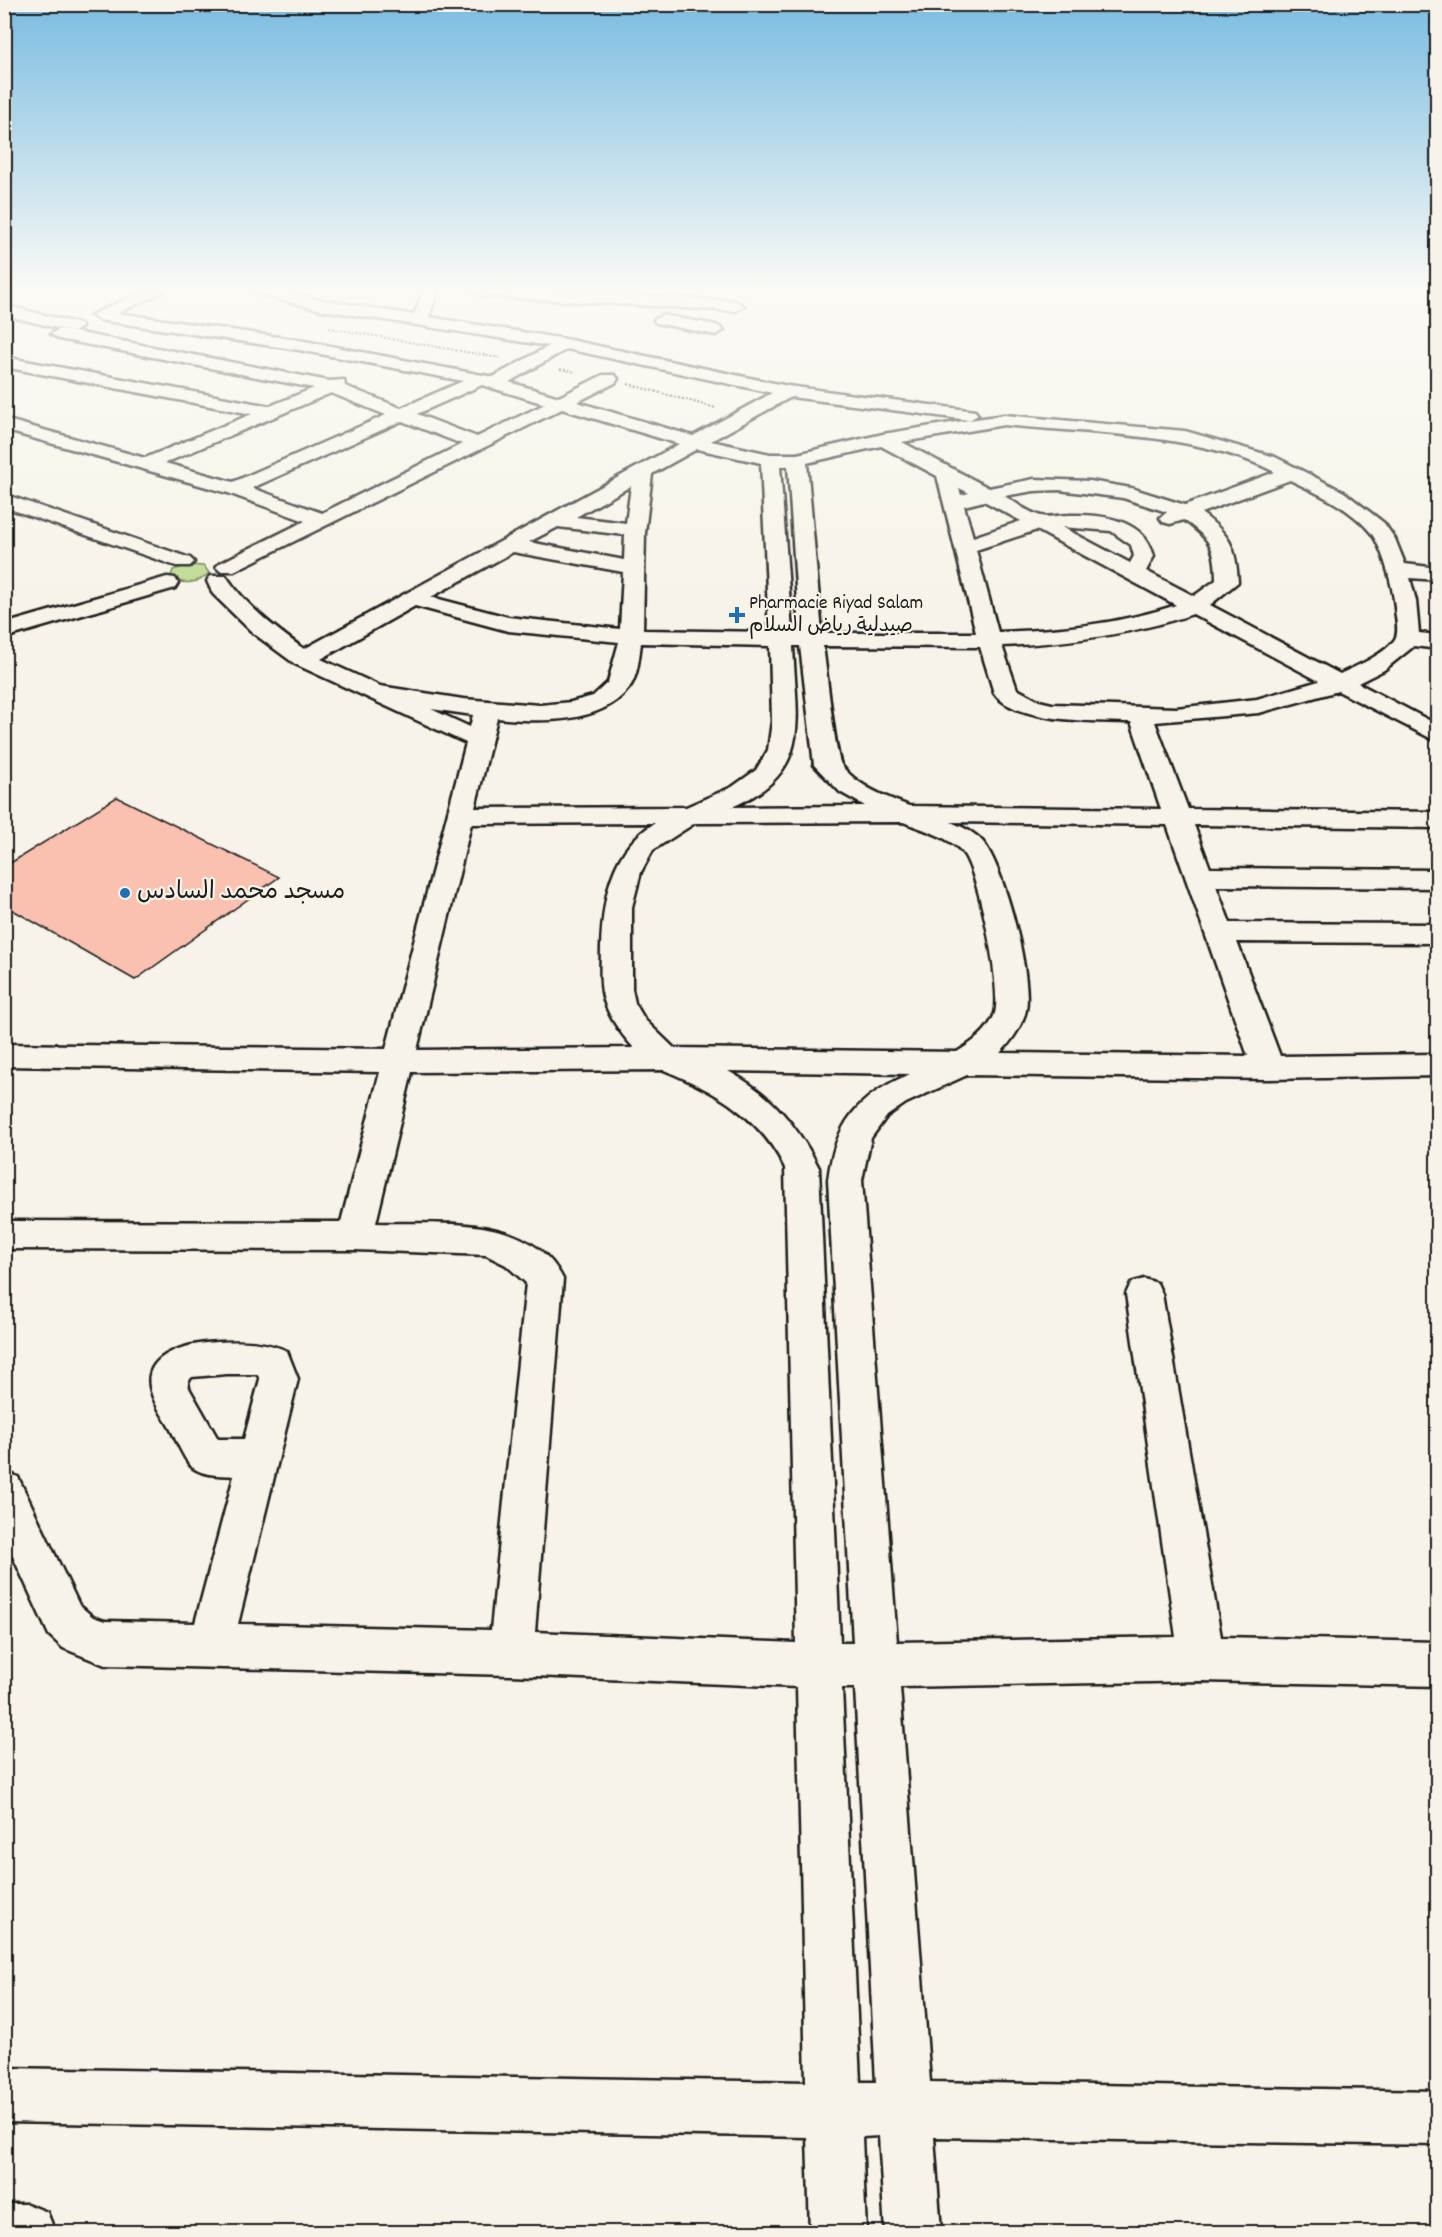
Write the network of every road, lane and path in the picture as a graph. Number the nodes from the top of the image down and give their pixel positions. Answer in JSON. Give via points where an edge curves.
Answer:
{"nodes":[{"id":1,"x":189,"y":395,"type":"edge"},
{"id":2,"x":311,"y":395,"type":"edge"},
{"id":3,"x":353,"y":395,"type":"edge"},
{"id":4,"x":451,"y":395,"type":"edge"},
{"id":5,"x":533,"y":395,"type":"edge"},
{"id":6,"x":578,"y":395,"type":"edge"},
{"id":7,"x":780,"y":395,"type":"edge"},
{"id":8,"x":821,"y":395,"type":"edge"},
{"id":9,"x":560,"y":404,"type":"junction"},
{"id":10,"x":272,"y":412,"type":"junction"},
{"id":11,"x":403,"y":414,"type":"junction"},
{"id":12,"x":1004,"y":420,"type":"junction"},
{"id":13,"x":4,"y":424,"type":"edge"},
{"id":14,"x":883,"y":440,"type":"junction"},
{"id":15,"x":697,"y":443,"type":"junction"},
{"id":16,"x":478,"y":444,"type":"junction"},
{"id":17,"x":784,"y":460,"type":"junction"},
{"id":18,"x":149,"y":463,"type":"junction"},
{"id":19,"x":1292,"y":472,"type":"junction"},
{"id":20,"x":642,"y":474,"type":"junction"},
{"id":21,"x":946,"y":474,"type":"junction"},
{"id":22,"x":235,"y":489,"type":"junction"},
{"id":23,"x":987,"y":495,"type":"junction"},
{"id":24,"x":4,"y":500,"type":"edge"},
{"id":25,"x":954,"y":503,"type":"junction"},
{"id":26,"x":1186,"y":512,"type":"junction"},
{"id":27,"x":323,"y":520,"type":"junction"},
{"id":28,"x":554,"y":520,"type":"junction"},
{"id":29,"x":1039,"y":523,"type":"junction"},
{"id":30,"x":636,"y":530,"type":"junction"},
{"id":31,"x":1131,"y":532,"type":"junction"},
{"id":32,"x":511,"y":545,"type":"junction"},
{"id":33,"x":965,"y":547,"type":"junction"},
{"id":34,"x":634,"y":568,"type":"junction"},
{"id":35,"x":1397,"y":570,"type":"junction"},
{"id":36,"x":199,"y":573,"type":"junction"},
{"id":37,"x":1134,"y":574,"type":"junction"},
{"id":38,"x":1437,"y":574,"type":"edge"},
{"id":39,"x":412,"y":598,"type":"junction"},
{"id":40,"x":1194,"y":605,"type":"junction"},
{"id":41,"x":4,"y":630,"type":"edge"},
{"id":42,"x":631,"y":636,"type":"junction"},
{"id":43,"x":1407,"y":638,"type":"junction"},
{"id":44,"x":796,"y":639,"type":"junction"},
{"id":45,"x":989,"y":640,"type":"junction"},
{"id":46,"x":1437,"y":642,"type":"edge"},
{"id":47,"x":303,"y":659,"type":"junction"},
{"id":48,"x":1340,"y":683,"type":"junction"},
{"id":49,"x":370,"y":691,"type":"junction"},
{"id":50,"x":487,"y":708,"type":"junction"},
{"id":51,"x":1141,"y":716,"type":"junction"},
{"id":52,"x":1437,"y":735,"type":"edge"},
{"id":53,"x":479,"y":740,"type":"junction"},
{"id":54,"x":692,"y":814,"type":"junction"},
{"id":55,"x":908,"y":814,"type":"junction"},
{"id":56,"x":460,"y":816,"type":"junction"},
{"id":57,"x":1177,"y":816,"type":"junction"},
{"id":58,"x":1437,"y":820,"type":"edge"},
{"id":59,"x":1199,"y":877,"type":"junction"},
{"id":60,"x":1437,"y":879,"type":"edge"},
{"id":61,"x":1219,"y":932,"type":"junction"},
{"id":62,"x":1437,"y":934,"type":"edge"},
{"id":63,"x":4,"y":1054,"type":"edge"},
{"id":64,"x":669,"y":1059,"type":"junction"},
{"id":65,"x":399,"y":1060,"type":"junction"},
{"id":66,"x":961,"y":1065,"type":"junction"},
{"id":67,"x":1437,"y":1065,"type":"edge"},
{"id":68,"x":1268,"y":1068,"type":"junction"},
{"id":69,"x":4,"y":1235,"type":"edge"},
{"id":70,"x":355,"y":1236,"type":"junction"},
{"id":71,"x":1144,"y":1294,"type":"dead end"},
{"id":72,"x":258,"y":1458,"type":"dead end"},
{"id":73,"x":4,"y":1490,"type":"edge"},
{"id":74,"x":211,"y":1646,"type":"junction"},
{"id":75,"x":511,"y":1653,"type":"junction"},
{"id":76,"x":1202,"y":1659,"type":"junction"},
{"id":77,"x":1437,"y":1664,"type":"edge"},
{"id":78,"x":819,"y":1666,"type":"junction"},
{"id":79,"x":875,"y":1666,"type":"junction"},
{"id":80,"x":4,"y":2095,"type":"edge"},
{"id":81,"x":906,"y":2109,"type":"junction"},
{"id":82,"x":832,"y":2110,"type":"junction"},
{"id":83,"x":1437,"y":2118,"type":"edge"},
{"id":84,"x":4,"y":2232,"type":"edge"},
{"id":85,"x":27,"y":2232,"type":"edge"},
{"id":86,"x":838,"y":2232,"type":"edge"},
{"id":87,"x":913,"y":2232,"type":"edge"}],
"edges":[{"from":1,"to":10,"type":"street"},
{"from":2,"to":10,"type":"street"},
{"from":3,"to":11,"type":"street"},
{"from":4,"to":11,"type":"street"},
{"from":5,"to":9,"type":"street"},
{"from":6,"to":9,"type":"street"},
{"from":7,"to":15,"type":"street"},
{"from":8,"to":12,"type":"street"},
{"from":9,"to":15,"type":"street"},
{"from":9,"to":16,"type":"street"},
{"from":10,"to":18,"type":"street"},
{"from":11,"to":16,"type":"street"},
{"from":11,"to":22,"type":"street"},
{"from":12,"to":14,"type":"street"},
{"from":12,"to":19,"type":"street","via":[[1185,437]]},
{"from":13,"to":18,"type":"street"},
{"from":14,"to":17,"type":"street"},
{"from":14,"to":21,"type":"street"},
{"from":15,"to":17,"type":"street"},
{"from":15,"to":20,"type":"street"},
{"from":16,"to":27,"type":"street"},
{"from":17,"to":44,"type":"street"},
{"from":18,"to":22,"type":"street"},
{"from":19,"to":26,"type":"street"},
{"from":19,"to":35,"type":"street","via":[[1344,501],[1377,527]]},
{"from":20,"to":28,"type":"street"},
{"from":20,"to":30,"type":"street"},
{"from":21,"to":23,"type":"street"},
{"from":21,"to":25,"type":"street"},
{"from":22,"to":27,"type":"street"},
{"from":23,"to":25,"type":"street"},
{"from":23,"to":26,"type":"street","via":[[1035,485],[1083,486],[1139,496]]},
{"from":23,"to":29,"type":"street"},
{"from":24,"to":36,"type":"street"},
{"from":25,"to":33,"type":"street"},
{"from":26,"to":31,"type":"street"},
{"from":26,"to":40,"type":"street","via":[[1219,540],[1228,562],[1227,582]]},
{"from":27,"to":36,"type":"street"},
{"from":28,"to":30,"type":"street"},
{"from":28,"to":32,"type":"street"},
{"from":29,"to":31,"type":"street","via":[[1080,520]]},
{"from":29,"to":33,"type":"street"},
{"from":29,"to":37,"type":"street"},
{"from":30,"to":34,"type":"street"},
{"from":31,"to":37,"type":"street","via":[[1144,549],[1142,563]]},
{"from":32,"to":34,"type":"street"},
{"from":32,"to":39,"type":"street"},
{"from":33,"to":45,"type":"street"},
{"from":34,"to":42,"type":"street"},
{"from":35,"to":38,"type":"street"},
{"from":35,"to":43,"type":"street","via":[[1405,601]]},
{"from":36,"to":41,"type":"street"},
{"from":36,"to":47,"type":"street"},
{"from":37,"to":40,"type":"street"},
{"from":39,"to":42,"type":"street","via":[[508,624]]},
{"from":39,"to":47,"type":"street"},
{"from":40,"to":45,"type":"street","via":[[1110,629]]},
{"from":40,"to":48,"type":"street"},
{"from":42,"to":44,"type":"street"},
{"from":42,"to":50,"type":"street","via":[[620,684],[610,697],[567,712]]},
{"from":43,"to":46,"type":"street"},
{"from":43,"to":48,"type":"street","via":[[1398,651]]},
{"from":44,"to":45,"type":"street"},
{"from":44,"to":54,"type":"street","via":[[784,740],[777,759],[744,793]]},
{"from":44,"to":55,"type":"street","via":[[827,765],[840,782]]},
{"from":45,"to":51,"type":"street","via":[[1006,693],[1018,701],[1052,711]]},
{"from":47,"to":49,"type":"street"},
{"from":48,"to":51,"type":"street","via":[[1259,706]]},
{"from":48,"to":52,"type":"street"},
{"from":49,"to":50,"type":"street"},
{"from":49,"to":53,"type":"street"},
{"from":50,"to":53,"type":"street"},
{"from":51,"to":57,"type":"street"},
{"from":53,"to":56,"type":"street"},
{"from":54,"to":55,"type":"street"},
{"from":54,"to":56,"type":"street"},
{"from":54,"to":64,"type":"street","via":[[659,832],[637,851],[623,886],[615,925],[618,1000],[639,1033]]},
{"from":55,"to":57,"type":"street"},
{"from":55,"to":66,"type":"street","via":[[973,847],[991,886],[1002,930],[1011,1010],[990,1045]]},
{"from":56,"to":65,"type":"street"},
{"from":57,"to":58,"type":"street"},
{"from":57,"to":59,"type":"street"},
{"from":59,"to":60,"type":"street"},
{"from":59,"to":61,"type":"street"},
{"from":61,"to":62,"type":"street"},
{"from":61,"to":68,"type":"street"},
{"from":63,"to":65,"type":"street"},
{"from":64,"to":65,"type":"street"},
{"from":64,"to":66,"type":"street"},
{"from":64,"to":78,"type":"street","via":[[708,1075],[761,1109],[783,1131],[802,1168]]},
{"from":65,"to":70,"type":"street"},
{"from":66,"to":68,"type":"street"},
{"from":66,"to":79,"type":"street","via":[[875,1108],[861,1123],[848,1152],[845,1180]]},
{"from":67,"to":68,"type":"street"},
{"from":69,"to":70,"type":"street"},
{"from":70,"to":75,"type":"street","via":[[486,1241],[517,1252],[545,1279]]},
{"from":71,"to":76,"type":"street"},
{"from":72,"to":74,"type":"street"},
{"from":73,"to":74,"type":"street","via":[[58,1610],[72,1628],[105,1643]]},
{"from":74,"to":75,"type":"street"},
{"from":75,"to":78,"type":"street"},
{"from":76,"to":77,"type":"street"},
{"from":76,"to":79,"type":"street"},
{"from":78,"to":79,"type":"street"},
{"from":78,"to":82,"type":"street"},
{"from":79,"to":81,"type":"street"},
{"from":80,"to":82,"type":"street"},
{"from":81,"to":82,"type":"street"},
{"from":81,"to":83,"type":"street"},
{"from":81,"to":87,"type":"street"},
{"from":82,"to":86,"type":"street"},
{"from":84,"to":85,"type":"street"}]}
